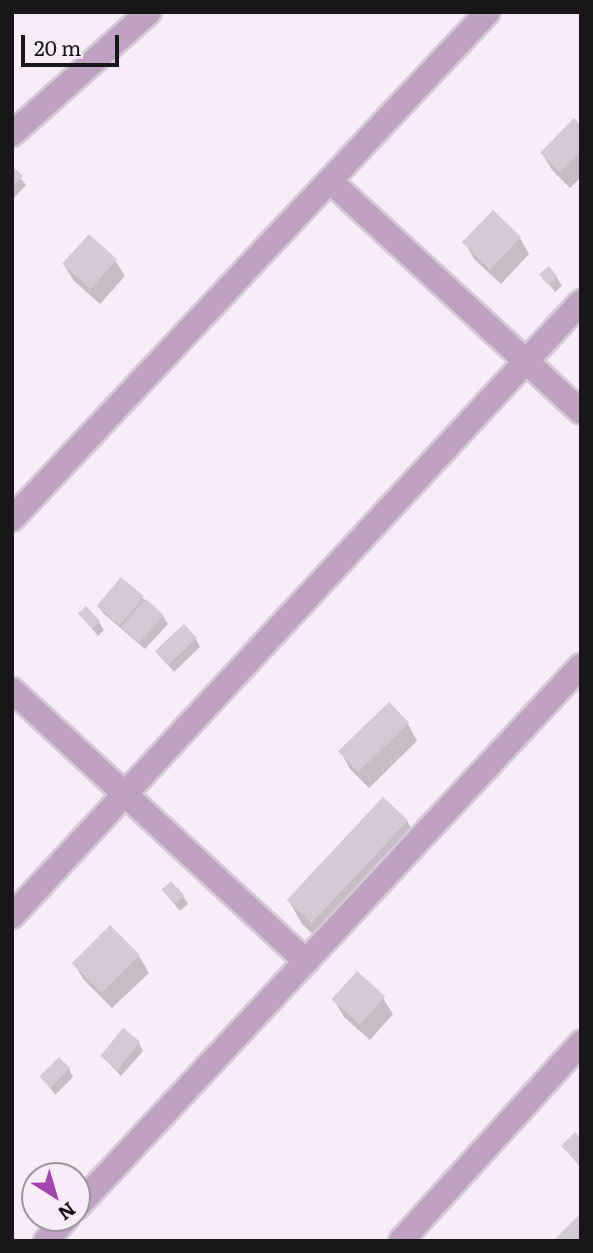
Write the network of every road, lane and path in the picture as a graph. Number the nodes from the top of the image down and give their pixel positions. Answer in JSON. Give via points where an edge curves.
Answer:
{"nodes":[{"id":1,"x":149,"y":12,"type":"edge"},
{"id":2,"x":488,"y":12,"type":"edge"},
{"id":3,"x":12,"y":134,"type":"edge"},
{"id":4,"x":330,"y":181,"type":"junction"},
{"id":5,"x":581,"y":302,"type":"edge"},
{"id":6,"x":526,"y":362,"type":"junction"},
{"id":7,"x":581,"y":412,"type":"edge"},
{"id":8,"x":12,"y":519,"type":"edge"},
{"id":9,"x":581,"y":666,"type":"edge"},
{"id":10,"x":12,"y":690,"type":"edge"},
{"id":11,"x":126,"y":795,"type":"junction"},
{"id":12,"x":12,"y":916,"type":"edge"},
{"id":13,"x":306,"y":961,"type":"junction"},
{"id":14,"x":581,"y":1043,"type":"edge"},
{"id":15,"x":91,"y":1192,"type":"edge"},
{"id":16,"x":401,"y":1241,"type":"edge"}],
"edges":[{"from":1,"to":3,"type":"street"},
{"from":2,"to":4,"type":"street"},
{"from":4,"to":6,"type":"street"},
{"from":4,"to":8,"type":"street"},
{"from":5,"to":6,"type":"street"},
{"from":6,"to":7,"type":"street"},
{"from":6,"to":11,"type":"street"},
{"from":9,"to":13,"type":"street"},
{"from":10,"to":11,"type":"street"},
{"from":11,"to":12,"type":"street"},
{"from":11,"to":13,"type":"street"},
{"from":13,"to":15,"type":"street"},
{"from":14,"to":16,"type":"street"}]}
